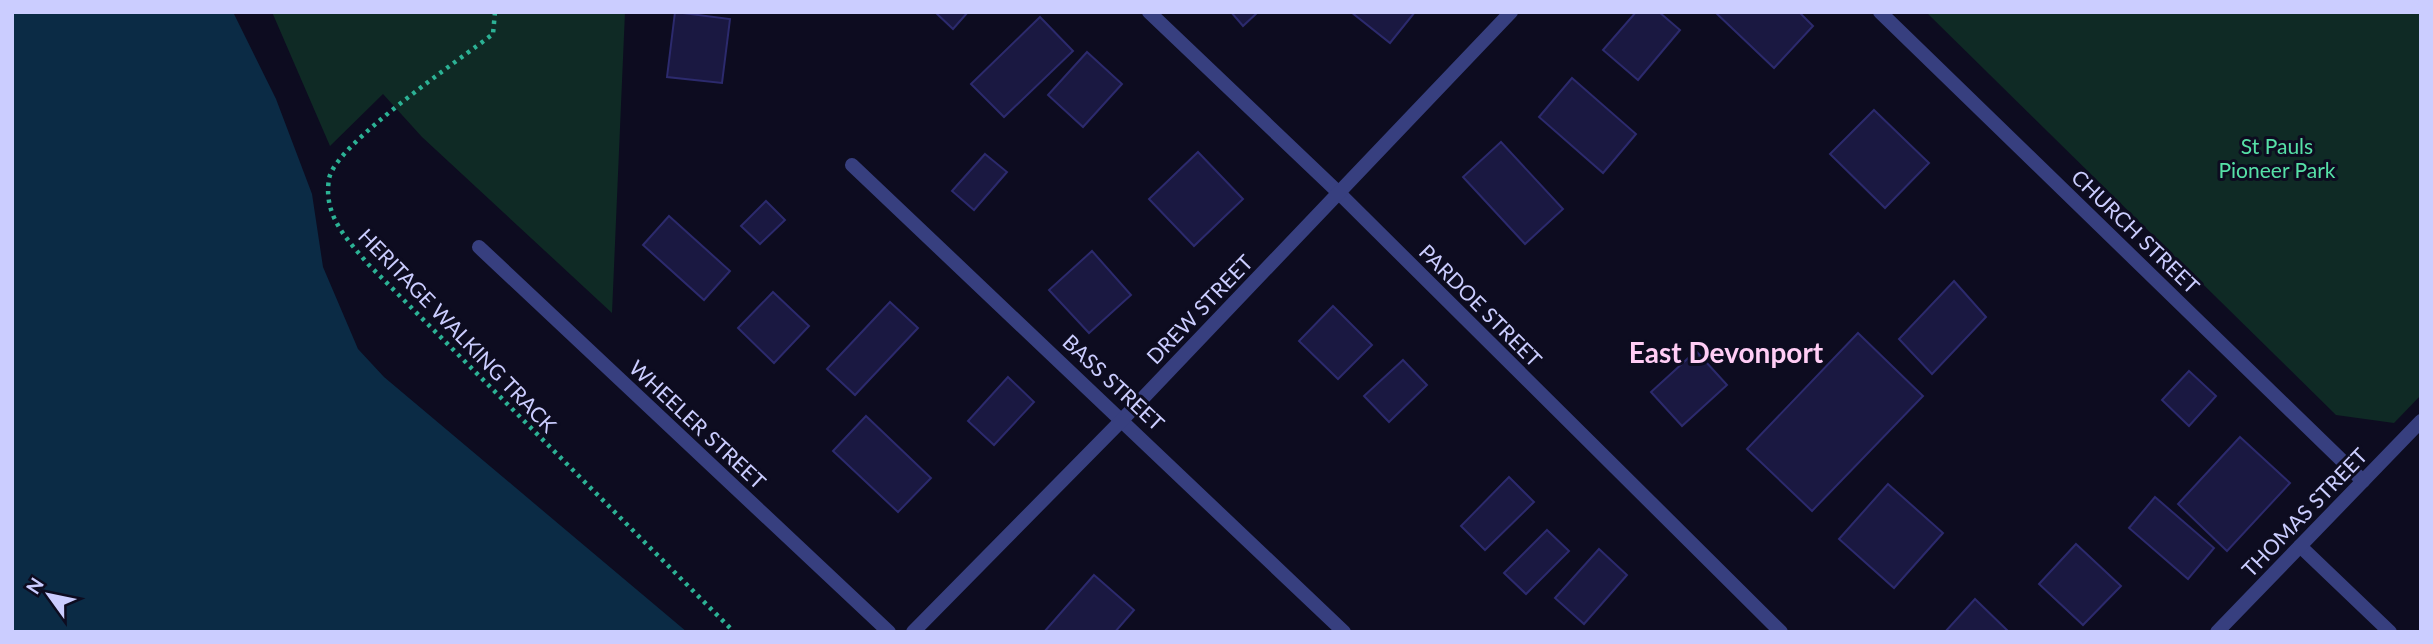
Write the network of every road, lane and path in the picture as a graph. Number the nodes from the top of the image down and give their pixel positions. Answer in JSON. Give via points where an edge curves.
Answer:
{"nodes":[{"id":1,"x":495,"y":12,"type":"edge"},
{"id":2,"x":1149,"y":12,"type":"edge"},
{"id":3,"x":1511,"y":12,"type":"edge"},
{"id":4,"x":1880,"y":12,"type":"edge"},
{"id":5,"x":852,"y":166,"type":"dead end"},
{"id":6,"x":1339,"y":194,"type":"junction"},
{"id":7,"x":479,"y":247,"type":"dead end"},
{"id":8,"x":1123,"y":419,"type":"junction"},
{"id":9,"x":2421,"y":421,"type":"edge"},
{"id":10,"x":2363,"y":481,"type":"junction"},
{"id":11,"x":2300,"y":546,"type":"junction"},
{"id":12,"x":734,"y":632,"type":"edge"},
{"id":13,"x":889,"y":632,"type":"edge"},
{"id":14,"x":913,"y":632,"type":"edge"},
{"id":15,"x":1344,"y":632,"type":"edge"},
{"id":16,"x":1780,"y":632,"type":"edge"},
{"id":17,"x":2217,"y":632,"type":"edge"},
{"id":18,"x":2390,"y":632,"type":"edge"}],
"edges":[{"from":1,"to":12,"type":"path","name":"HERITAGE WALKING TRACK","via":[[493,34],[394,108],[338,161],[328,179],[333,222],[368,264]]},
{"from":2,"to":6,"type":"street","name":"PARDOE STREET"},
{"from":3,"to":6,"type":"street","name":"DREW STREET"},
{"from":4,"to":10,"type":"street","name":"CHURCH STREET"},
{"from":5,"to":8,"type":"street","name":"BASS STREET"},
{"from":6,"to":8,"type":"street","name":"DREW STREET"},
{"from":6,"to":16,"type":"street","name":"PARDOE STREET"},
{"from":7,"to":13,"type":"street","name":"WHEELER STREET"},
{"from":8,"to":14,"type":"street","name":"DREW STREET"},
{"from":8,"to":15,"type":"street","name":"BASS STREET"},
{"from":9,"to":10,"type":"street","name":"THOMAS STREET"},
{"from":10,"to":11,"type":"street","name":"THOMAS STREET"},
{"from":11,"to":17,"type":"street","name":"THOMAS STREET"},
{"from":11,"to":18,"type":"street"}]}
